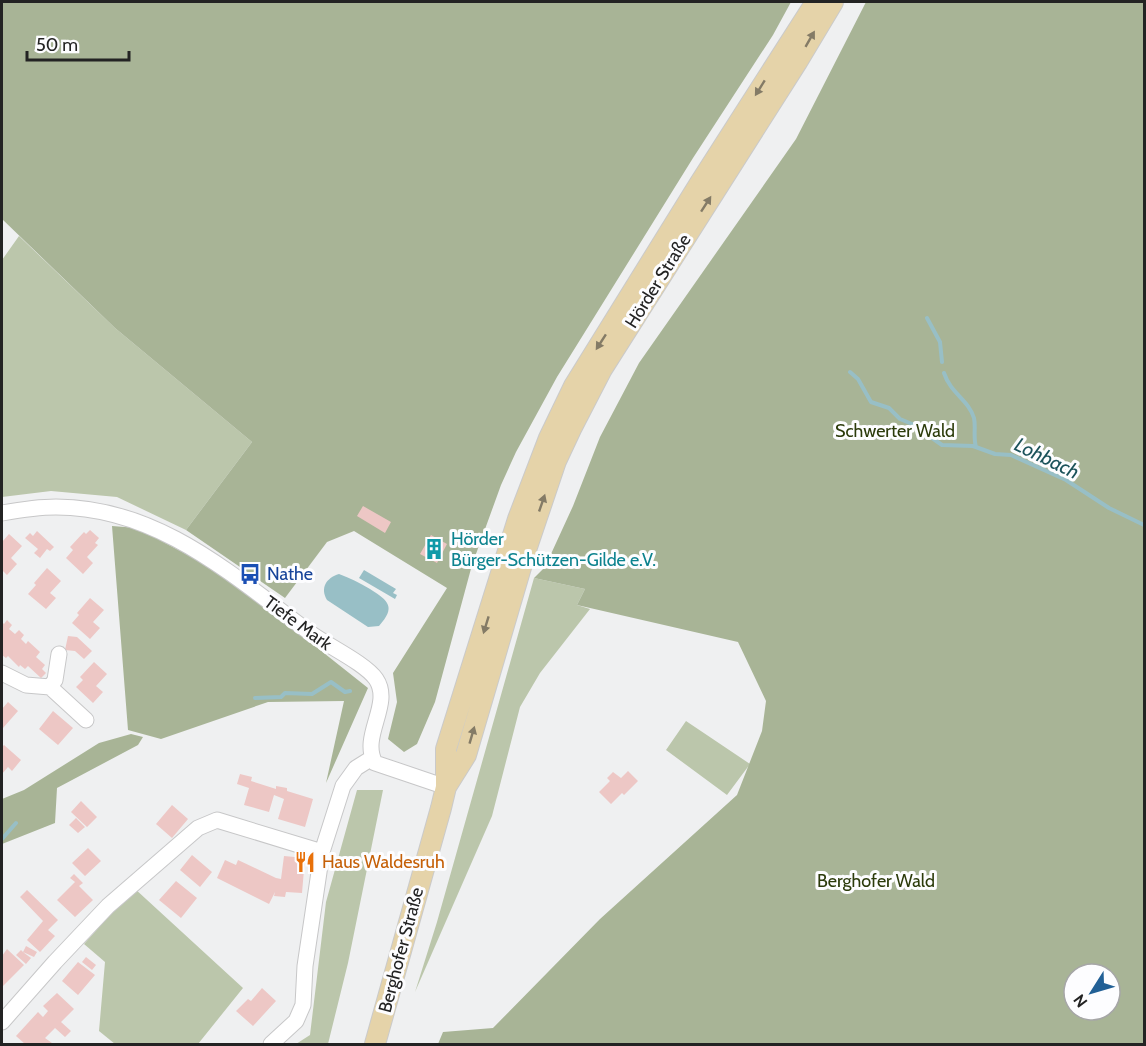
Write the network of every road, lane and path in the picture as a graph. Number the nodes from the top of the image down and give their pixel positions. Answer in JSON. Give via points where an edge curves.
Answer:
{"nodes":[{"id":1,"x":816,"y":2,"type":"edge"},
{"id":2,"x":832,"y":2,"type":"edge"},
{"id":3,"x":2,"y":513,"type":"edge"},
{"id":4,"x":509,"y":576,"type":"junction"},
{"id":5,"x":59,"y":654,"type":"dead end"},
{"id":6,"x":2,"y":673,"type":"edge"},
{"id":7,"x":50,"y":687,"type":"junction"},
{"id":8,"x":86,"y":720,"type":"dead end"},
{"id":9,"x":372,"y":758,"type":"junction"},
{"id":10,"x":446,"y":787,"type":"junction"},
{"id":11,"x":322,"y":852,"type":"junction"},
{"id":12,"x":2,"y":1022,"type":"edge"},
{"id":13,"x":272,"y":1044,"type":"edge"},
{"id":14,"x":375,"y":1044,"type":"edge"}],
"edges":[{"from":1,"to":4,"type":"main road","name":"Hörder Straße","one_way":true,"via":[[574,386],[533,476]]},
{"from":4,"to":2,"type":"main road","name":"Hörder Straße","one_way":true,"via":[[556,461],[602,369]]},
{"from":3,"to":9,"type":"street","name":"Tiefe Mark","via":[[54,507],[99,511],[148,525],[199,551],[377,680],[381,694],[371,741]]},
{"from":4,"to":10,"type":"main road","name":"Berghofer Straße","via":[[446,749]]},
{"from":5,"to":7,"type":"street"},
{"from":6,"to":7,"type":"street","via":[[26,685]]},
{"from":7,"to":8,"type":"street"},
{"from":9,"to":10,"type":"street","via":[[380,765]]},
{"from":9,"to":11,"type":"street","via":[[348,776]]},
{"from":10,"to":14,"type":"main road","name":"Berghofer Straße"},
{"from":11,"to":12,"type":"street","via":[[217,820],[198,828],[108,906]]},
{"from":11,"to":13,"type":"street","via":[[303,1005],[297,1021]]}]}
